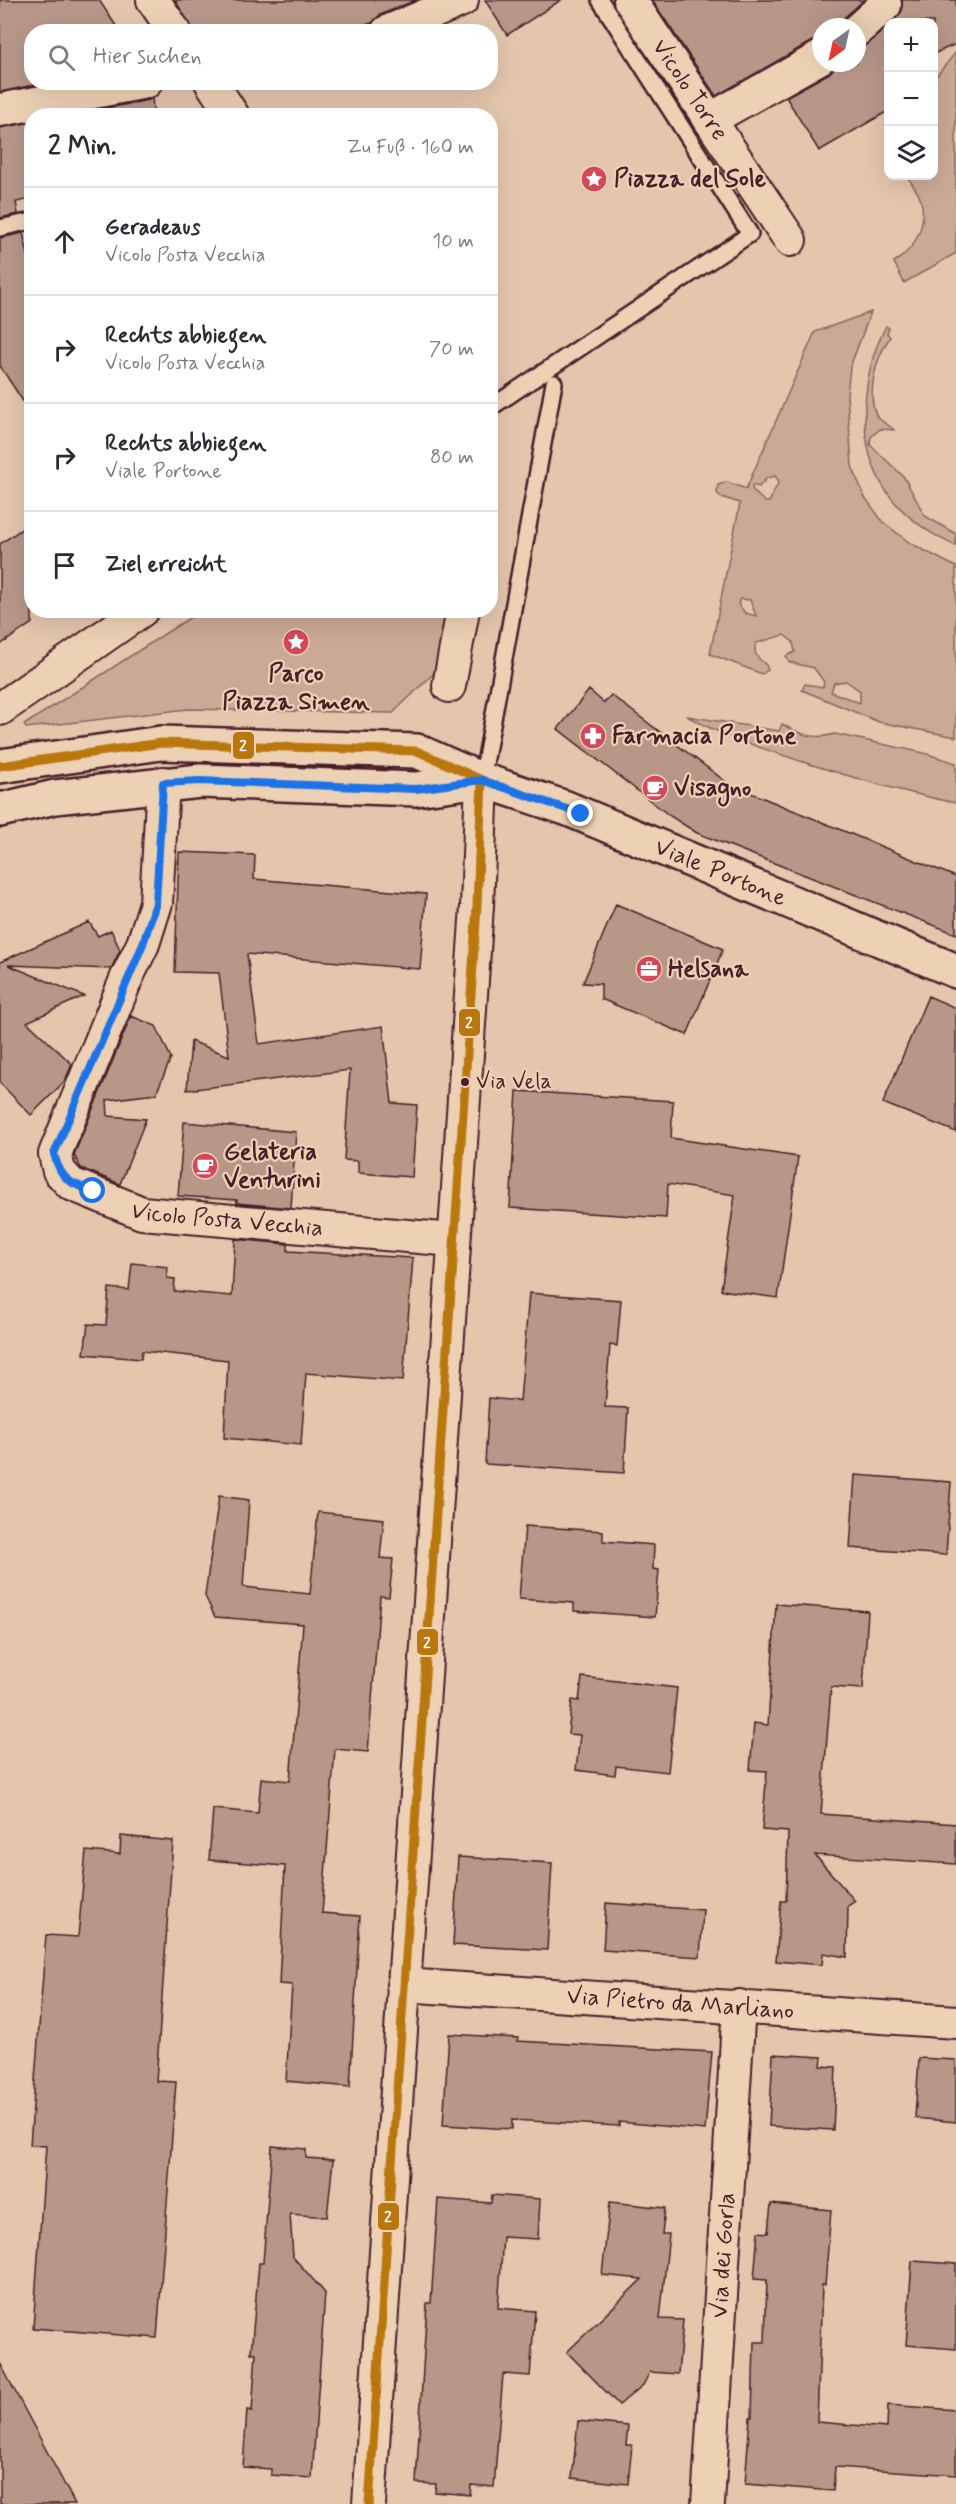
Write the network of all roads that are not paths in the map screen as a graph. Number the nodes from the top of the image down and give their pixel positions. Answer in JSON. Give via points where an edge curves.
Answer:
{"nodes":[{"id":1,"x":153,"y":0,"type":"edge"},
{"id":2,"x":462,"y":0,"type":"edge"},
{"id":3,"x":600,"y":0,"type":"edge"},
{"id":4,"x":630,"y":0,"type":"edge"},
{"id":5,"x":885,"y":5,"type":"dead end"},
{"id":6,"x":866,"y":22,"type":"edge"},
{"id":7,"x":170,"y":24,"type":"edge"},
{"id":8,"x":406,"y":24,"type":"edge"},
{"id":9,"x":812,"y":62,"type":"edge"},
{"id":10,"x":104,"y":90,"type":"edge"},
{"id":11,"x":216,"y":90,"type":"edge"},
{"id":12,"x":228,"y":108,"type":"edge"},
{"id":13,"x":0,"y":110,"type":"edge"},
{"id":14,"x":711,"y":119,"type":"junction"},
{"id":15,"x":24,"y":223,"type":"edge"},
{"id":16,"x":0,"y":228,"type":"edge"},
{"id":17,"x":790,"y":240,"type":"dead end"},
{"id":18,"x":554,"y":383,"type":"dead end"},
{"id":19,"x":498,"y":403,"type":"edge"},
{"id":20,"x":131,"y":618,"type":"edge"},
{"id":21,"x":462,"y":618,"type":"edge"},
{"id":22,"x":449,"y":686,"type":"dead end"},
{"id":23,"x":0,"y":709,"type":"edge"},
{"id":24,"x":0,"y":766,"type":"edge"},
{"id":25,"x":482,"y":780,"type":"junction"},
{"id":26,"x":163,"y":783,"type":"junction"},
{"id":27,"x":0,"y":810,"type":"edge"},
{"id":28,"x":956,"y":971,"type":"edge"},
{"id":29,"x":454,"y":1240,"type":"junction"},
{"id":30,"x":403,"y":1985,"type":"junction"},
{"id":31,"x":739,"y":2006,"type":"junction"},
{"id":32,"x":956,"y":2022,"type":"edge"},
{"id":33,"x":369,"y":2504,"type":"edge"},
{"id":34,"x":708,"y":2504,"type":"edge"}],
"edges":[{"from":1,"to":7,"type":"street"},
{"from":2,"to":8,"type":"street"},
{"from":3,"to":19,"type":"lane","via":[[750,234]]},
{"from":4,"to":14,"type":"street","name":"Vicolo Torre"},
{"from":5,"to":6,"type":"street"},
{"from":9,"to":14,"type":"street"},
{"from":10,"to":13,"type":"street"},
{"from":11,"to":12,"type":"street"},
{"from":14,"to":17,"type":"street","name":"Vicolo Torre"},
{"from":15,"to":16,"type":"lane"},
{"from":18,"to":25,"type":"lane"},
{"from":20,"to":23,"type":"street"},
{"from":21,"to":22,"type":"street"},
{"from":24,"to":25,"type":"main road","name":"Viale Portone","via":[[160,743],[417,751]]},
{"from":25,"to":26,"type":"main road","name":"Viale Portone","via":[[416,789]]},
{"from":25,"to":28,"type":"main road","name":"Viale Portone","via":[[566,808]]},
{"from":25,"to":29,"type":"street","via":[[481,858]]},
{"from":26,"to":27,"type":"main road","name":"Viale Portone","via":[[55,797]]},
{"from":26,"to":29,"type":"street","name":"Vicolo Posta Vecchia","via":[[156,903],[143,944],[54,1154],[59,1171],[71,1184],[142,1214]]},
{"from":29,"to":30,"type":"street"},
{"from":30,"to":31,"type":"street","name":"Via Pietro da Marliano"},
{"from":30,"to":33,"type":"street"},
{"from":31,"to":32,"type":"street","name":"Via Pietro da Marliano"},
{"from":31,"to":34,"type":"street","name":"Via dei Gorla"}]}
